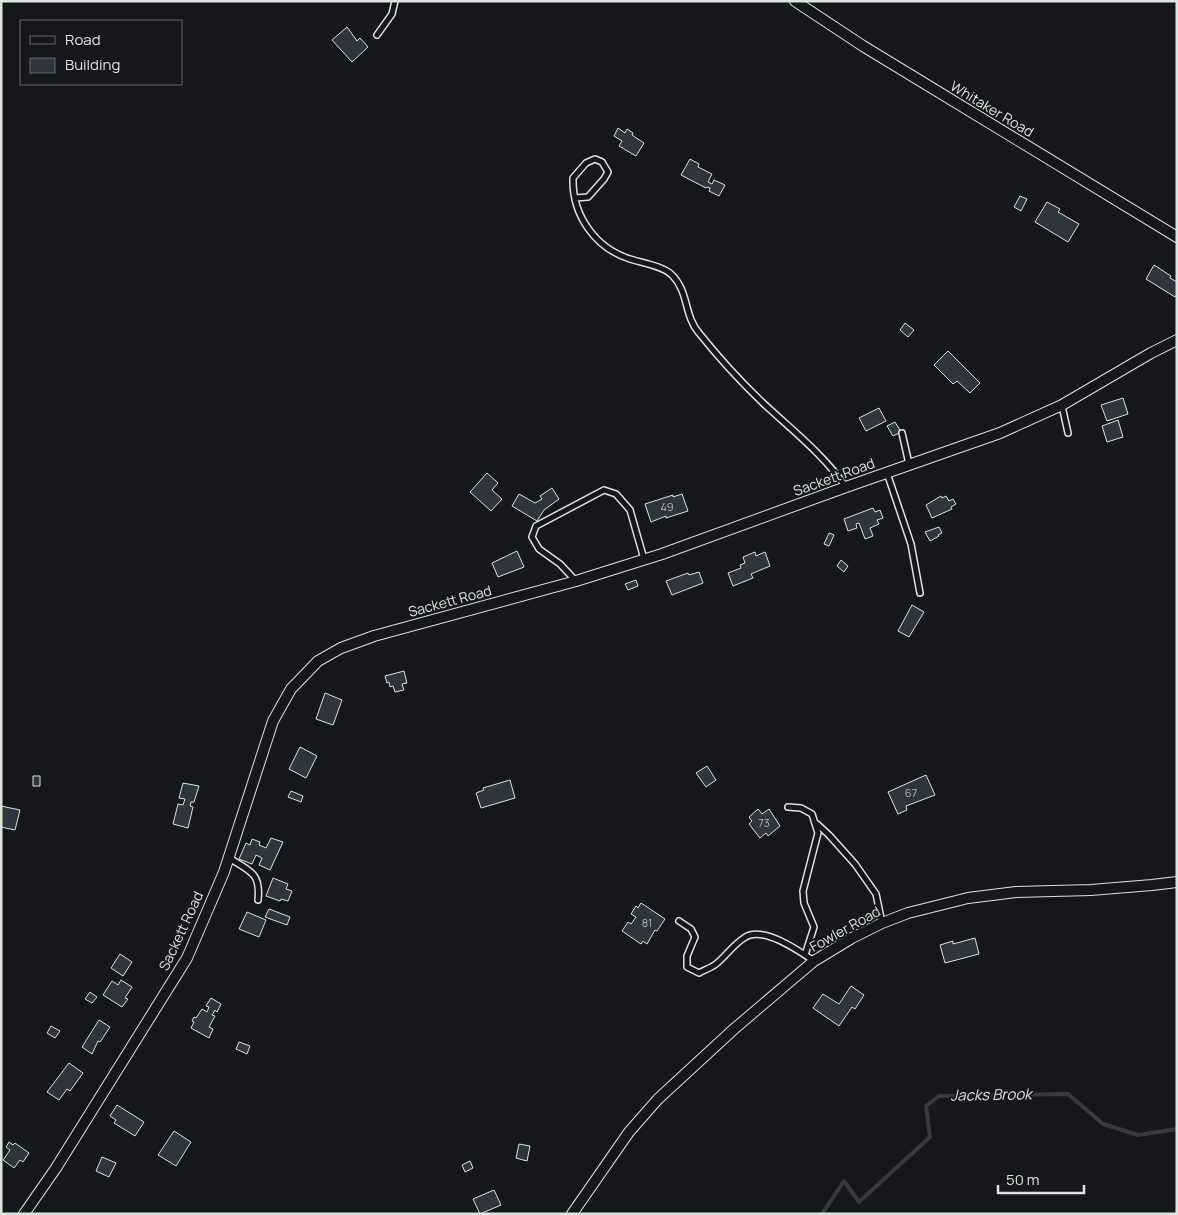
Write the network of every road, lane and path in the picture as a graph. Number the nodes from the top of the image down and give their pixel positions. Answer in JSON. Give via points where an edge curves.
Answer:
{"nodes":[{"id":1,"x":395,"y":1,"type":"edge"},
{"id":2,"x":795,"y":1,"type":"edge"},
{"id":3,"x":377,"y":35,"type":"dead end"},
{"id":4,"x":575,"y":198,"type":"junction"},
{"id":5,"x":1177,"y":237,"type":"edge"},
{"id":6,"x":1177,"y":340,"type":"edge"},
{"id":7,"x":1062,"y":405,"type":"junction"},
{"id":8,"x":902,"y":433,"type":"dead end"},
{"id":9,"x":1068,"y":433,"type":"dead end"},
{"id":10,"x":909,"y":465,"type":"junction"},
{"id":11,"x":887,"y":472,"type":"junction"},
{"id":12,"x":846,"y":487,"type":"junction"},
{"id":13,"x":644,"y":559,"type":"junction"},
{"id":14,"x":576,"y":581,"type":"junction"},
{"id":15,"x":920,"y":594,"type":"dead end"},
{"id":16,"x":788,"y":807,"type":"dead end"},
{"id":17,"x":816,"y":824,"type":"junction"},
{"id":18,"x":228,"y":858,"type":"junction"},
{"id":19,"x":1177,"y":882,"type":"edge"},
{"id":20,"x":258,"y":900,"type":"dead end"},
{"id":21,"x":679,"y":921,"type":"dead end"},
{"id":22,"x":882,"y":923,"type":"junction"},
{"id":23,"x":810,"y":958,"type":"junction"},
{"id":24,"x":24,"y":1214,"type":"edge"},
{"id":25,"x":572,"y":1214,"type":"edge"}],
"edges":[{"from":1,"to":3,"type":"lane","via":[[392,14]]},
{"from":2,"to":5,"type":"street","name":"Whitaker Road","via":[[863,46]]},
{"from":4,"to":4,"type":"lane","via":[[573,178],[594,159],[602,162],[608,172],[604,179],[588,197]]},
{"from":4,"to":12,"type":"lane","via":[[587,229],[602,245],[671,274],[681,286],[689,318],[696,330],[763,403],[816,450]]},
{"from":6,"to":7,"type":"street","name":"Sackett Road"},
{"from":7,"to":9,"type":"lane"},
{"from":7,"to":10,"type":"street","name":"Sackett Road","via":[[1000,433]]},
{"from":8,"to":10,"type":"lane"},
{"from":10,"to":11,"type":"street","name":"Sackett Road"},
{"from":11,"to":12,"type":"street","name":"Sackett Road"},
{"from":11,"to":15,"type":"lane","via":[[911,544]]},
{"from":12,"to":13,"type":"street","name":"Sackett Road"},
{"from":13,"to":14,"type":"street","name":"Sackett Road"},
{"from":13,"to":14,"type":"lane","via":[[630,510],[616,494],[604,490],[536,526],[532,537],[539,549]]},
{"from":14,"to":18,"type":"street","name":"Sackett Road","via":[[374,636],[318,661],[291,689],[273,721]]},
{"from":16,"to":17,"type":"lane","via":[[801,808],[812,814]]},
{"from":17,"to":22,"type":"lane","via":[[855,864],[876,894]]},
{"from":17,"to":23,"type":"lane","via":[[818,833],[803,891],[804,903],[814,926]]},
{"from":18,"to":20,"type":"lane","via":[[256,875],[260,887]]},
{"from":18,"to":24,"type":"street","name":"Sackett Road","via":[[187,958]]},
{"from":19,"to":22,"type":"street","name":"Fowler Road","via":[[983,895],[922,908]]},
{"from":21,"to":23,"type":"lane","via":[[691,929],[695,937],[687,956],[687,968],[699,973],[715,965],[746,936],[754,934],[764,934]]},
{"from":22,"to":23,"type":"street","name":"Fowler Road"},
{"from":23,"to":25,"type":"street","name":"Fowler Road","via":[[643,1114]]}]}
